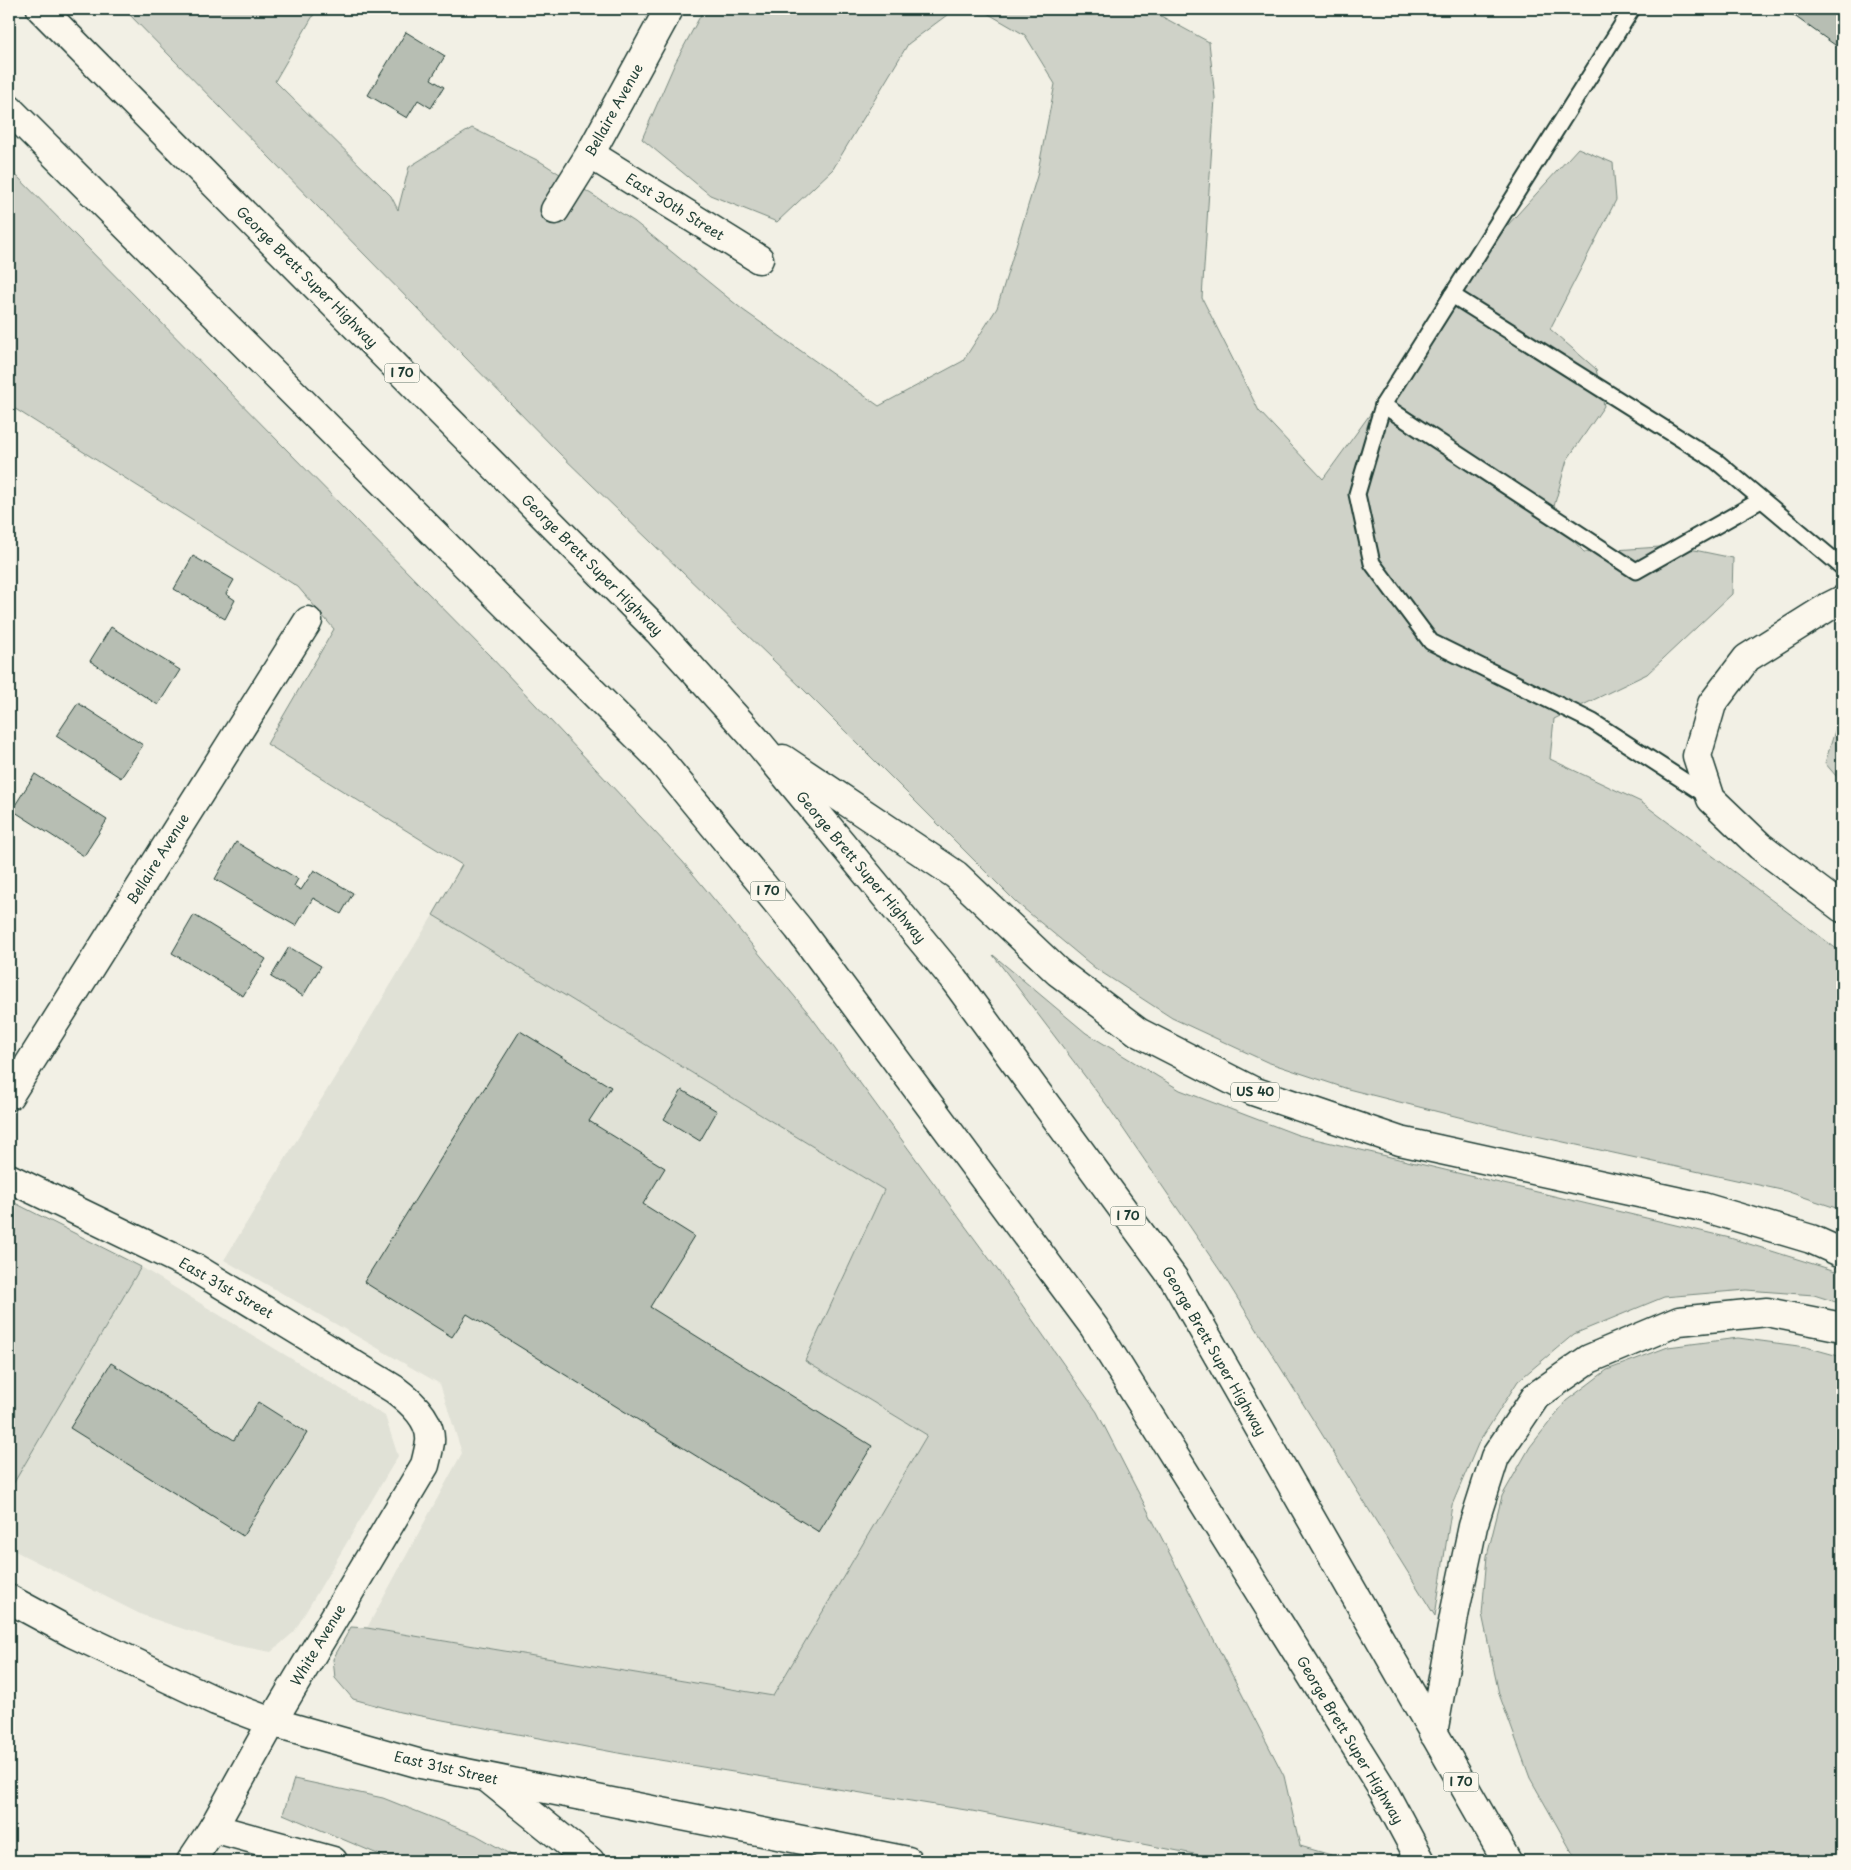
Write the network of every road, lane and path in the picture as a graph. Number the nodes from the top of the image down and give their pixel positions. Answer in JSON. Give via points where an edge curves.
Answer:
{"nodes":[{"id":1,"x":41,"y":9,"type":"edge"},
{"id":2,"x":669,"y":9,"type":"edge"},
{"id":3,"x":1632,"y":9,"type":"edge"},
{"id":4,"x":9,"y":109,"type":"edge"},
{"id":5,"x":590,"y":154,"type":"junction"},
{"id":6,"x":556,"y":210,"type":"dead end"},
{"id":7,"x":759,"y":259,"type":"dead end"},
{"id":8,"x":1452,"y":294,"type":"junction"},
{"id":9,"x":1383,"y":405,"type":"junction"},
{"id":10,"x":1761,"y":500,"type":"junction"},
{"id":11,"x":1842,"y":567,"type":"edge"},
{"id":12,"x":1842,"y":600,"type":"edge"},
{"id":13,"x":308,"y":621,"type":"dead end"},
{"id":14,"x":758,"y":742,"type":"junction"},
{"id":15,"x":1711,"y":798,"type":"junction"},
{"id":16,"x":1842,"y":908,"type":"edge"},
{"id":17,"x":9,"y":1096,"type":"edge"},
{"id":18,"x":9,"y":1178,"type":"edge"},
{"id":19,"x":1842,"y":1253,"type":"edge"},
{"id":20,"x":1842,"y":1327,"type":"edge"},
{"id":21,"x":426,"y":1424,"type":"joint"},
{"id":22,"x":9,"y":1599,"type":"edge"},
{"id":23,"x":272,"y":1722,"type":"junction"},
{"id":24,"x":1433,"y":1733,"type":"junction"},
{"id":25,"x":486,"y":1777,"type":"junction"},
{"id":26,"x":213,"y":1828,"type":"junction"},
{"id":27,"x":191,"y":1861,"type":"edge"},
{"id":28,"x":333,"y":1861,"type":"edge"},
{"id":29,"x":590,"y":1861,"type":"edge"},
{"id":30,"x":908,"y":1861,"type":"edge"},
{"id":31,"x":1421,"y":1861,"type":"edge"},
{"id":32,"x":1506,"y":1861,"type":"edge"}],
"edges":[{"from":1,"to":14,"type":"main road","name":"George Brett Super Highway","number":"I 70","via":[[658,631]]},
{"from":2,"to":5,"type":"main road","name":"Bellaire Avenue"},
{"from":3,"to":8,"type":"lane"},
{"from":4,"to":31,"type":"main road","name":"George Brett Super Highway","number":"I 70","via":[[655,754],[798,928],[1094,1327],[1384,1790]]},
{"from":5,"to":6,"type":"main road","name":"Bellaire Avenue"},
{"from":5,"to":7,"type":"main road","name":"East 30th Street"},
{"from":8,"to":9,"type":"lane"},
{"from":8,"to":10,"type":"lane","via":[[1716,462]]},
{"from":9,"to":10,"type":"lane","via":[[1636,571]]},
{"from":9,"to":15,"type":"lane","via":[[1357,494],[1372,562],[1431,642],[1593,722]]},
{"from":10,"to":11,"type":"lane"},
{"from":12,"to":15,"type":"main road","via":[[1747,658],[1712,704],[1697,756]]},
{"from":13,"to":17,"type":"main road","name":"Bellaire Avenue"},
{"from":14,"to":19,"type":"main road","number":"US 40","via":[[956,875],[1058,972],[1138,1032],[1253,1091],[1400,1141],[1703,1207],[1810,1239]]},
{"from":14,"to":24,"type":"main road","name":"George Brett Super Highway","number":"I 70","via":[[953,978],[1174,1279]]},
{"from":15,"to":16,"type":"main road","via":[[1760,846]]},
{"from":18,"to":21,"type":"main road","name":"East 31st Street","via":[[194,1268],[394,1388],[411,1402]]},
{"from":20,"to":24,"type":"main road","via":[[1767,1312],[1679,1321],[1588,1359],[1536,1396],[1495,1457],[1473,1526]]},
{"from":21,"to":23,"type":"main road","name":"White Avenue","via":[[430,1440],[425,1465]]},
{"from":22,"to":23,"type":"main road","name":"East 31st Street","via":[[72,1633],[216,1701]]},
{"from":23,"to":25,"type":"main road","name":"East 31st Street","via":[[421,1764]]},
{"from":23,"to":26,"type":"main road","name":"White Avenue"},
{"from":24,"to":32,"type":"main road","name":"George Brett Super Highway","number":"I 70"},
{"from":25,"to":29,"type":"main road"},
{"from":25,"to":30,"type":"main road","name":"East 31st Street"},
{"from":26,"to":27,"type":"main road","name":"White Avenue"},
{"from":26,"to":28,"type":"main road"}]}
